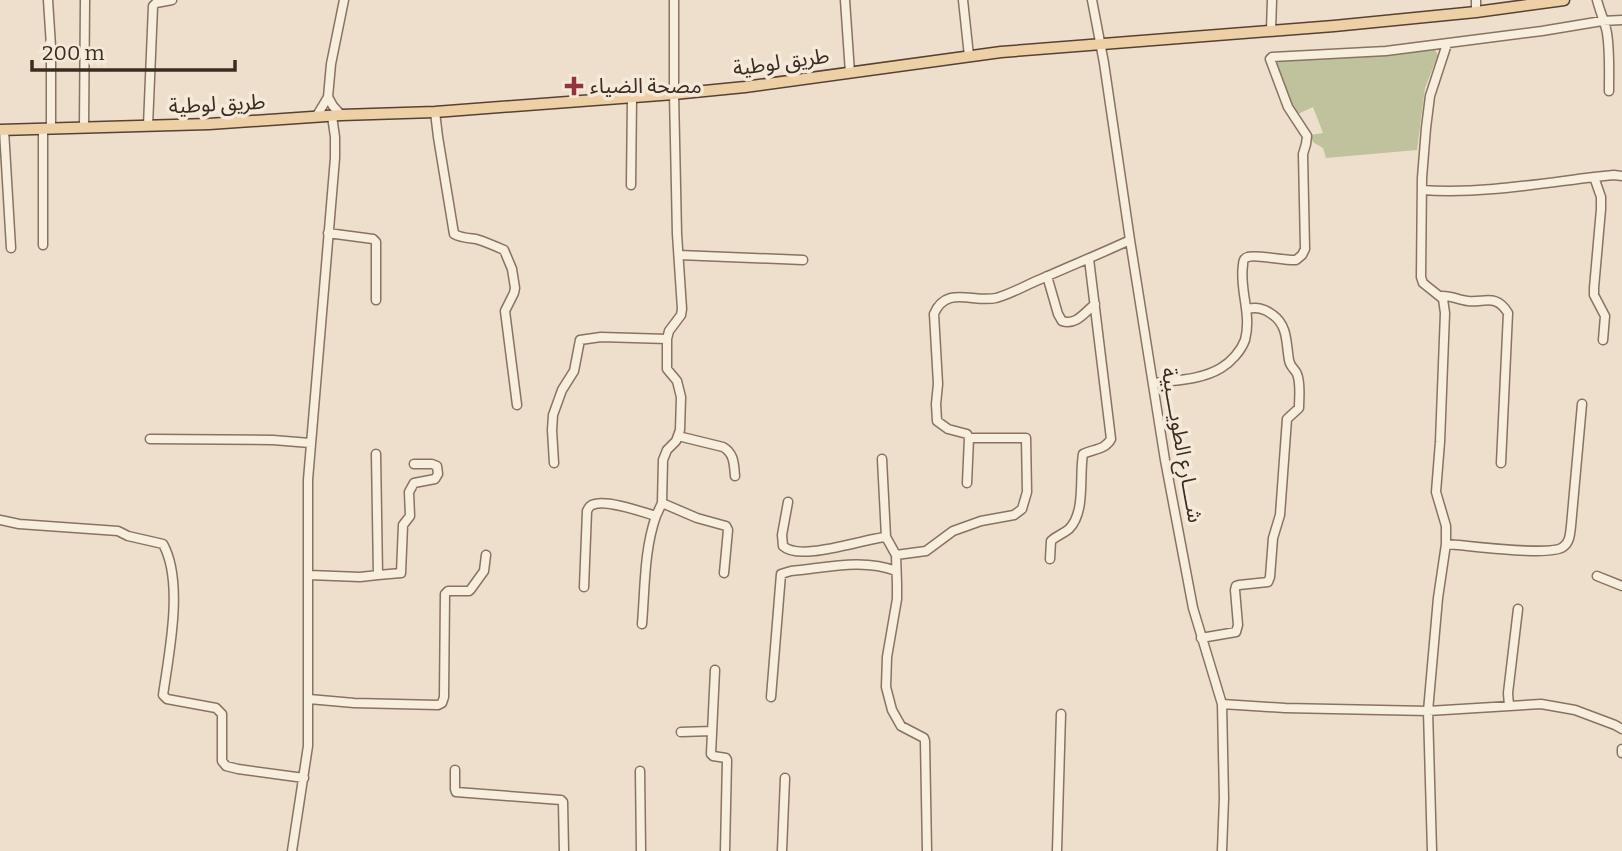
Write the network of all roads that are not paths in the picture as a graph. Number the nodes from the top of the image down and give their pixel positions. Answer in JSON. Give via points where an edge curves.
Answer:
{"nodes":[{"id":1,"x":48,"y":0,"type":"edge"},
{"id":2,"x":85,"y":0,"type":"edge"},
{"id":3,"x":172,"y":0,"type":"edge"},
{"id":4,"x":344,"y":0,"type":"edge"},
{"id":5,"x":674,"y":0,"type":"edge"},
{"id":6,"x":845,"y":0,"type":"edge"},
{"id":7,"x":963,"y":0,"type":"edge"},
{"id":8,"x":1092,"y":0,"type":"edge"},
{"id":9,"x":1272,"y":0,"type":"edge"},
{"id":10,"x":1476,"y":0,"type":"edge"},
{"id":11,"x":1563,"y":0,"type":"edge"},
{"id":12,"x":1597,"y":0,"type":"edge"},
{"id":13,"x":1476,"y":12,"type":"junction"},
{"id":14,"x":1622,"y":20,"type":"edge"},
{"id":15,"x":1602,"y":21,"type":"junction"},
{"id":16,"x":1271,"y":30,"type":"junction"},
{"id":17,"x":1100,"y":44,"type":"junction"},
{"id":18,"x":1447,"y":44,"type":"junction"},
{"id":19,"x":969,"y":56,"type":"junction"},
{"id":20,"x":850,"y":73,"type":"junction"},
{"id":21,"x":1609,"y":90,"type":"dead end"},
{"id":22,"x":674,"y":94,"type":"junction"},
{"id":23,"x":328,"y":97,"type":"junction"},
{"id":24,"x":632,"y":98,"type":"junction"},
{"id":25,"x":435,"y":112,"type":"junction"},
{"id":26,"x":337,"y":115,"type":"junction"},
{"id":27,"x":316,"y":117,"type":"junction"},
{"id":28,"x":148,"y":126,"type":"junction"},
{"id":29,"x":84,"y":128,"type":"junction"},
{"id":30,"x":47,"y":129,"type":"junction"},
{"id":31,"x":2,"y":130,"type":"edge"},
{"id":32,"x":1622,"y":176,"type":"edge"},
{"id":33,"x":1594,"y":177,"type":"junction"},
{"id":34,"x":631,"y":185,"type":"dead end"},
{"id":35,"x":1422,"y":190,"type":"junction"},
{"id":36,"x":328,"y":233,"type":"junction"},
{"id":37,"x":1130,"y":240,"type":"junction"},
{"id":38,"x":43,"y":245,"type":"dead end"},
{"id":39,"x":11,"y":248,"type":"dead end"},
{"id":40,"x":679,"y":255,"type":"junction"},
{"id":41,"x":803,"y":260,"type":"dead end"},
{"id":42,"x":1089,"y":260,"type":"junction"},
{"id":43,"x":1047,"y":276,"type":"junction"},
{"id":44,"x":1440,"y":296,"type":"junction"},
{"id":45,"x":376,"y":300,"type":"dead end"},
{"id":46,"x":1095,"y":304,"type":"junction"},
{"id":47,"x":1247,"y":309,"type":"junction"},
{"id":48,"x":667,"y":340,"type":"junction"},
{"id":49,"x":1603,"y":340,"type":"dead end"},
{"id":50,"x":1154,"y":383,"type":"junction"},
{"id":51,"x":517,"y":404,"type":"dead end"},
{"id":52,"x":1583,"y":404,"type":"dead end"},
{"id":53,"x":678,"y":436,"type":"junction"},
{"id":54,"x":969,"y":438,"type":"junction"},
{"id":55,"x":150,"y":439,"type":"dead end"},
{"id":56,"x":310,"y":443,"type":"junction"},
{"id":57,"x":376,"y":454,"type":"dead end"},
{"id":58,"x":882,"y":458,"type":"dead end"},
{"id":59,"x":554,"y":463,"type":"dead end"},
{"id":60,"x":1502,"y":463,"type":"dead end"},
{"id":61,"x":414,"y":464,"type":"dead end"},
{"id":62,"x":735,"y":477,"type":"dead end"},
{"id":63,"x":967,"y":483,"type":"dead end"},
{"id":64,"x":788,"y":502,"type":"dead end"},
{"id":65,"x":662,"y":503,"type":"junction"},
{"id":66,"x":656,"y":516,"type":"junction"},
{"id":67,"x":0,"y":520,"type":"edge"},
{"id":68,"x":886,"y":537,"type":"junction"},
{"id":69,"x":1446,"y":544,"type":"junction"},
{"id":70,"x":486,"y":555,"type":"dead end"},
{"id":71,"x":896,"y":555,"type":"junction"},
{"id":72,"x":1050,"y":559,"type":"dead end"},
{"id":73,"x":896,"y":570,"type":"junction"},
{"id":74,"x":724,"y":573,"type":"dead end"},
{"id":75,"x":309,"y":575,"type":"junction"},
{"id":76,"x":379,"y":575,"type":"junction"},
{"id":77,"x":1597,"y":576,"type":"dead end"},
{"id":78,"x":1622,"y":586,"type":"edge"},
{"id":79,"x":584,"y":587,"type":"dead end"},
{"id":80,"x":1518,"y":609,"type":"dead end"},
{"id":81,"x":642,"y":624,"type":"dead end"},
{"id":82,"x":1201,"y":638,"type":"junction"},
{"id":83,"x":715,"y":670,"type":"dead end"},
{"id":84,"x":771,"y":697,"type":"dead end"},
{"id":85,"x":309,"y":699,"type":"junction"},
{"id":86,"x":1222,"y":704,"type":"junction"},
{"id":87,"x":1509,"y":706,"type":"junction"},
{"id":88,"x":1429,"y":711,"type":"junction"},
{"id":89,"x":1061,"y":714,"type":"dead end"},
{"id":90,"x":1622,"y":729,"type":"edge"},
{"id":91,"x":712,"y":731,"type":"junction"},
{"id":92,"x":681,"y":732,"type":"dead end"},
{"id":93,"x":455,"y":771,"type":"dead end"},
{"id":94,"x":640,"y":771,"type":"dead end"},
{"id":95,"x":304,"y":778,"type":"junction"},
{"id":96,"x":785,"y":778,"type":"dead end"},
{"id":97,"x":292,"y":851,"type":"edge"},
{"id":98,"x":564,"y":851,"type":"edge"},
{"id":99,"x":641,"y":851,"type":"edge"},
{"id":100,"x":725,"y":851,"type":"edge"},
{"id":101,"x":782,"y":851,"type":"edge"},
{"id":102,"x":928,"y":851,"type":"edge"},
{"id":103,"x":1057,"y":851,"type":"edge"},
{"id":104,"x":1222,"y":851,"type":"edge"},
{"id":105,"x":1432,"y":851,"type":"edge"}],
"edges":[{"from":1,"to":30,"type":"street"},
{"from":2,"to":29,"type":"street"},
{"from":3,"to":28,"type":"street","via":[[153,6]]},
{"from":4,"to":23,"type":"street"},
{"from":5,"to":22,"type":"street"},
{"from":6,"to":20,"type":"street"},
{"from":7,"to":19,"type":"street"},
{"from":8,"to":17,"type":"street","name":"شــــارع الطويــــبية"},
{"from":9,"to":16,"type":"street"},
{"from":10,"to":13,"type":"street"},
{"from":11,"to":13,"type":"main road","name":"طريق لوطية"},
{"from":12,"to":15,"type":"street"},
{"from":13,"to":16,"type":"main road","name":"طريق لوطية"},
{"from":14,"to":15,"type":"street"},
{"from":15,"to":18,"type":"street"},
{"from":15,"to":21,"type":"street","via":[[1607,32]]},
{"from":16,"to":17,"type":"main road","name":"طريق لوطية"},
{"from":17,"to":19,"type":"main road","name":"طريق لوطية"},
{"from":17,"to":37,"type":"street","name":"شــــارع الطويــــبية"},
{"from":18,"to":35,"type":"street","via":[[1428,105]]},
{"from":18,"to":47,"type":"street","via":[[1270,58],[1288,107],[1308,139],[1303,153],[1305,248],[1296,260],[1245,258]]},
{"from":19,"to":20,"type":"main road","name":"طريق لوطية"},
{"from":20,"to":22,"type":"main road","name":"طريق لوطية"},
{"from":22,"to":24,"type":"main road","name":"طريق لوطية"},
{"from":22,"to":40,"type":"street"},
{"from":23,"to":26,"type":"street"},
{"from":23,"to":27,"type":"street"},
{"from":24,"to":25,"type":"main road","name":"طريق لوطية"},
{"from":24,"to":34,"type":"street"},
{"from":25,"to":26,"type":"main road","name":"طريق لوطية"},
{"from":25,"to":51,"type":"street","via":[[454,234],[504,250],[512,269],[515,288],[505,311]]},
{"from":26,"to":27,"type":"main road","name":"طريق لوطية"},
{"from":26,"to":36,"type":"street"},
{"from":27,"to":28,"type":"main road","name":"طريق لوطية"},
{"from":28,"to":29,"type":"main road","name":"طريق لوطية"},
{"from":29,"to":30,"type":"main road","name":"طريق لوطية"},
{"from":30,"to":31,"type":"main road","name":"طريق لوطية"},
{"from":30,"to":38,"type":"street"},
{"from":31,"to":39,"type":"street"},
{"from":32,"to":33,"type":"street"},
{"from":33,"to":35,"type":"street","via":[[1500,188]]},
{"from":33,"to":49,"type":"street","via":[[1601,197],[1594,295],[1605,316]]},
{"from":35,"to":44,"type":"street","via":[[1421,277]]},
{"from":36,"to":45,"type":"street","via":[[376,242]]},
{"from":36,"to":56,"type":"street"},
{"from":37,"to":42,"type":"street"},
{"from":37,"to":50,"type":"street","name":"شــــارع الطويــــبية"},
{"from":40,"to":41,"type":"street"},
{"from":40,"to":48,"type":"street","via":[[681,314]]},
{"from":42,"to":43,"type":"street"},
{"from":42,"to":46,"type":"street"},
{"from":43,"to":46,"type":"street","via":[[1062,321],[1075,321]]},
{"from":43,"to":54,"type":"street","via":[[996,298],[965,296],[938,305],[934,314],[937,421]]},
{"from":44,"to":60,"type":"street","via":[[1485,299],[1508,313]]},
{"from":44,"to":69,"type":"street","via":[[1445,313],[1436,492]]},
{"from":46,"to":72,"type":"street","via":[[1111,439],[1083,454],[1077,516],[1071,527],[1051,541]]},
{"from":47,"to":50,"type":"street","via":[[1244,341],[1220,369],[1193,379]]},
{"from":47,"to":82,"type":"street","via":[[1264,309],[1284,328],[1291,366],[1298,375],[1299,408],[1287,419],[1280,515],[1268,582],[1236,586],[1236,632]]},
{"from":48,"to":53,"type":"street","via":[[667,369],[677,381],[681,397]]},
{"from":48,"to":59,"type":"street","via":[[601,337],[579,341],[574,371],[553,415]]},
{"from":50,"to":82,"type":"street","name":"شــــارع الطويــــبية"},
{"from":52,"to":69,"type":"street","via":[[1566,544],[1547,551]]},
{"from":53,"to":62,"type":"street","via":[[725,448],[733,458]]},
{"from":53,"to":65,"type":"street","via":[[663,460]]},
{"from":54,"to":63,"type":"street"},
{"from":54,"to":71,"type":"street","via":[[1026,438],[1027,492],[1022,509],[953,531],[926,551]]},
{"from":55,"to":56,"type":"street"},
{"from":56,"to":75,"type":"street"},
{"from":57,"to":76,"type":"street"},
{"from":58,"to":68,"type":"street"},
{"from":61,"to":76,"type":"street","via":[[434,464],[438,474],[435,480],[414,483],[410,489],[401,573]]},
{"from":64,"to":68,"type":"street","via":[[782,535],[788,550],[818,550]]},
{"from":65,"to":66,"type":"street"},
{"from":65,"to":74,"type":"street","via":[[726,526]]},
{"from":66,"to":79,"type":"street","via":[[591,505]]},
{"from":66,"to":81,"type":"street"},
{"from":67,"to":95,"type":"street","via":[[118,531],[163,544],[174,580],[163,695],[219,710],[226,766]]},
{"from":68,"to":71,"type":"street"},
{"from":69,"to":88,"type":"street"},
{"from":70,"to":85,"type":"street","via":[[484,571],[469,591],[445,594],[442,703]]},
{"from":71,"to":73,"type":"street"},
{"from":73,"to":84,"type":"street","via":[[864,564],[781,574]]},
{"from":73,"to":102,"type":"street","via":[[886,687],[901,726],[925,741]]},
{"from":75,"to":76,"type":"street"},
{"from":75,"to":85,"type":"street"},
{"from":77,"to":78,"type":"street"},
{"from":80,"to":87,"type":"street"},
{"from":82,"to":86,"type":"street","name":"شــــارع الطويــــبية"},
{"from":83,"to":91,"type":"street"},
{"from":85,"to":95,"type":"street"},
{"from":86,"to":88,"type":"street"},
{"from":86,"to":104,"type":"street","name":"شــــارع الطويــــبية"},
{"from":87,"to":88,"type":"street"},
{"from":87,"to":90,"type":"street","via":[[1541,704],[1576,710]]},
{"from":88,"to":105,"type":"street"},
{"from":89,"to":103,"type":"street"},
{"from":91,"to":92,"type":"street"},
{"from":91,"to":100,"type":"street","via":[[711,754],[727,760]]},
{"from":93,"to":98,"type":"street","via":[[456,792],[561,800]]},
{"from":94,"to":99,"type":"street"},
{"from":95,"to":97,"type":"street"},
{"from":96,"to":101,"type":"street"}]}
